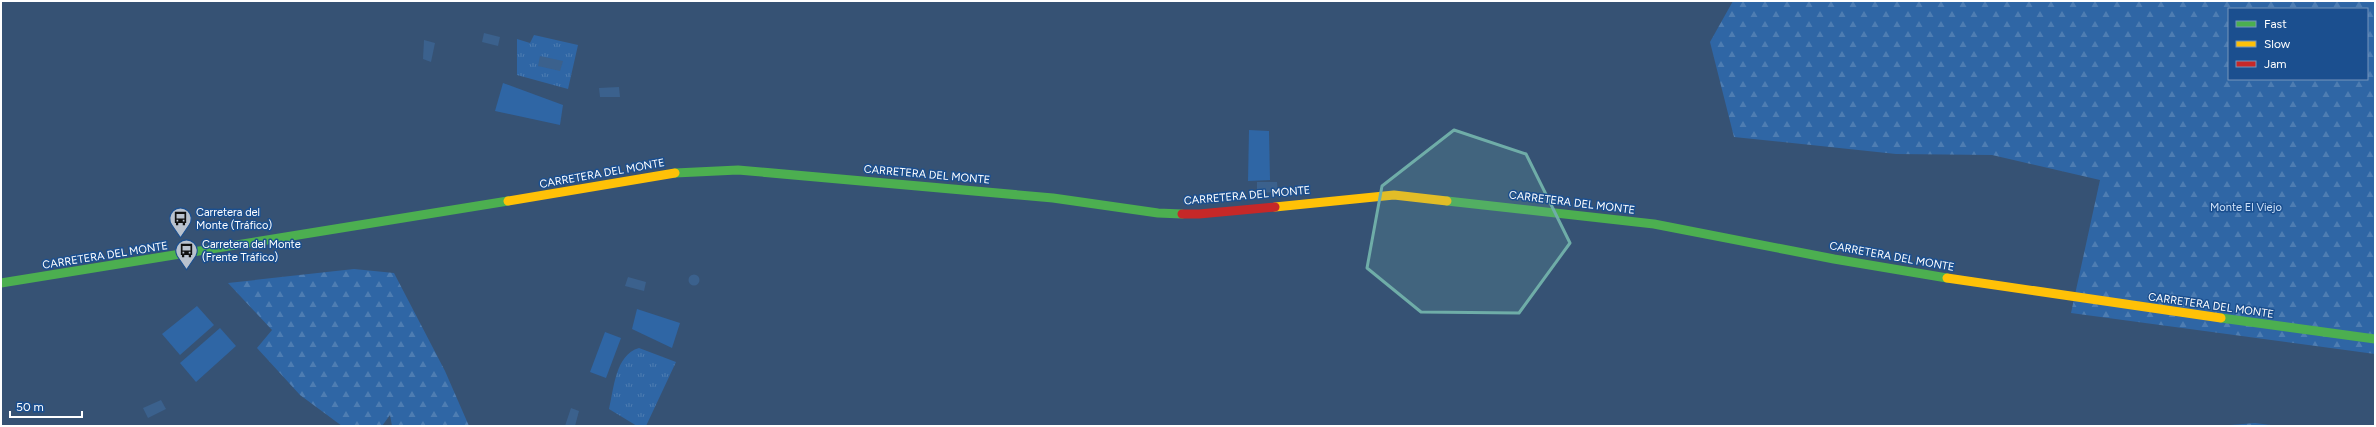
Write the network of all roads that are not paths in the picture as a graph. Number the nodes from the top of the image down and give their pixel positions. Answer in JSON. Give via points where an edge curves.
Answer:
{"nodes":[{"id":1,"x":1,"y":283,"type":"edge"},
{"id":2,"x":2375,"y":340,"type":"edge"}],
"edges":[{"from":1,"to":2,"type":"street","name":"CARRETERA DEL MONTE","via":[[348,229],[680,172],[738,170],[1053,198],[1158,213],[1199,214],[1394,195],[1654,224],[1834,259],[2009,288]]}]}
